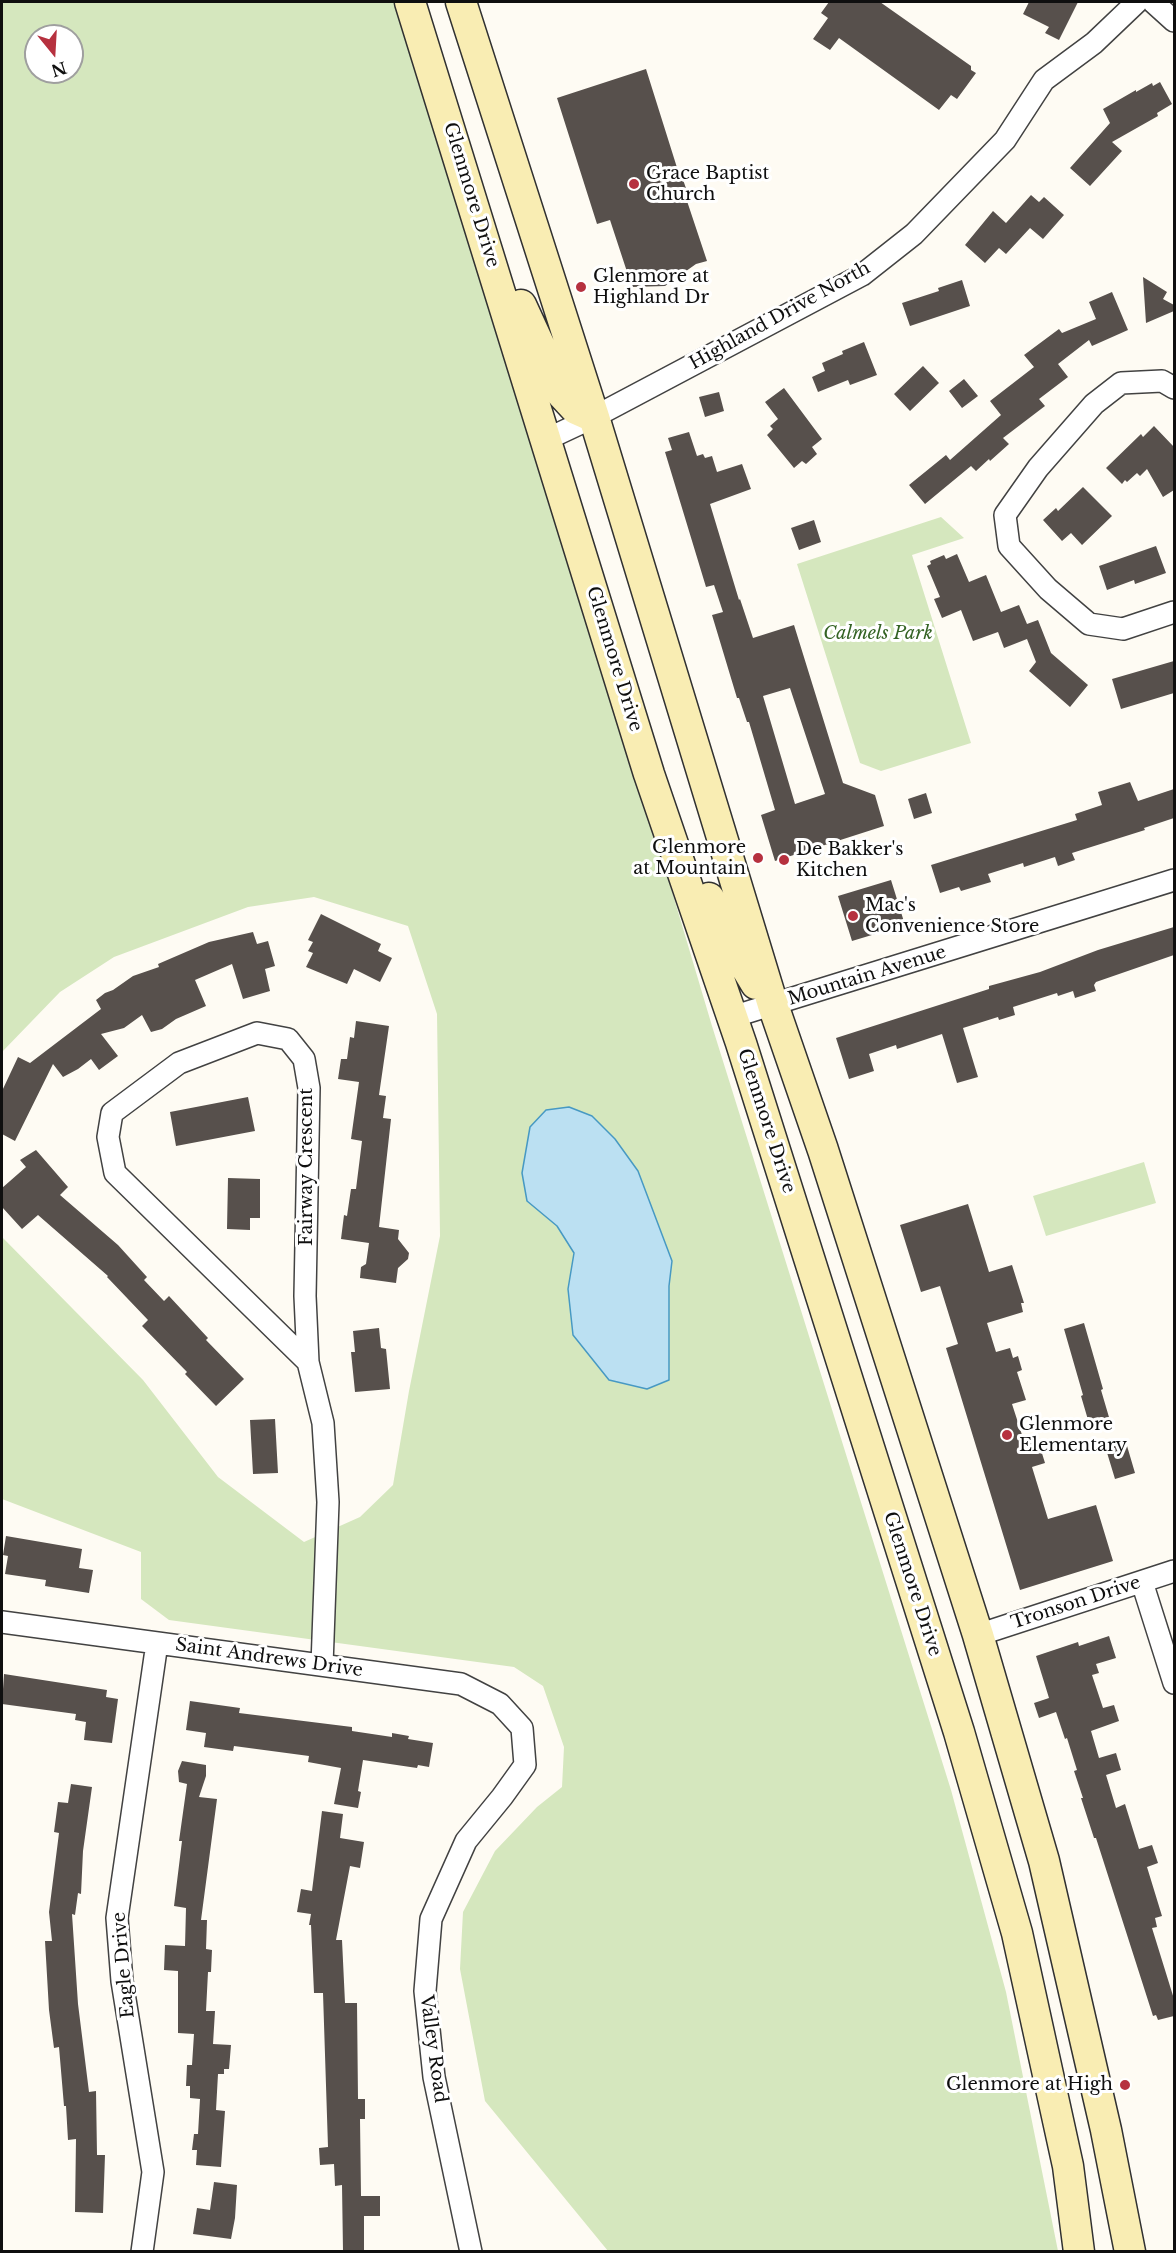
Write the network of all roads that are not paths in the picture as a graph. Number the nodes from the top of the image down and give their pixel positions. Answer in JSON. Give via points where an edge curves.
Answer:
{"nodes":[{"id":1,"x":410,"y":2,"type":"edge"},
{"id":2,"x":460,"y":2,"type":"edge"},
{"id":3,"x":1137,"y":2,"type":"edge"},
{"id":4,"x":1153,"y":2,"type":"edge"},
{"id":5,"x":1174,"y":21,"type":"edge"},
{"id":6,"x":476,"y":208,"type":"junction"},
{"id":7,"x":1174,"y":388,"type":"edge"},
{"id":8,"x":594,"y":417,"type":"junction"},
{"id":9,"x":545,"y":440,"type":"junction"},
{"id":10,"x":1174,"y":612,"type":"edge"},
{"id":11,"x":650,"y":774,"type":"junction"},
{"id":12,"x":1174,"y":880,"type":"edge"},
{"id":13,"x":774,"y":1005,"type":"junction"},
{"id":14,"x":732,"y":1017,"type":"junction"},
{"id":15,"x":308,"y":1362,"type":"junction"},
{"id":16,"x":1174,"y":1571,"type":"edge"},
{"id":17,"x":1142,"y":1582,"type":"junction"},
{"id":18,"x":2,"y":1622,"type":"edge"},
{"id":19,"x":978,"y":1635,"type":"junction"},
{"id":20,"x":157,"y":1643,"type":"junction"},
{"id":21,"x":322,"y":1665,"type":"junction"},
{"id":22,"x":1174,"y":1683,"type":"edge"},
{"id":23,"x":522,"y":1728,"type":"joint"},
{"id":24,"x":1068,"y":2166,"type":"junction"},
{"id":25,"x":142,"y":2252,"type":"edge"},
{"id":26,"x":471,"y":2252,"type":"edge"},
{"id":27,"x":1079,"y":2252,"type":"edge"},
{"id":28,"x":1090,"y":2252,"type":"edge"},
{"id":29,"x":1130,"y":2252,"type":"edge"}],
"edges":[{"from":1,"to":6,"type":"main road","name":"Glenmore Drive"},
{"from":2,"to":8,"type":"main road"},
{"from":3,"to":8,"type":"street","name":"Highland Drive North","via":[[1094,43],[1044,80],[1005,140],[914,234],[862,275]]},
{"from":4,"to":5,"type":"street"},
{"from":6,"to":8,"type":"main road","via":[[562,394],[576,409]]},
{"from":6,"to":9,"type":"main road","name":"Glenmore Drive"},
{"from":7,"to":10,"type":"street","via":[[1162,381],[1121,383],[1094,404],[1038,468],[1005,515],[1009,546],[1048,589],[1089,624],[1123,629]]},
{"from":8,"to":9,"type":"street","name":"Highland Drive North"},
{"from":8,"to":13,"type":"main road"},
{"from":9,"to":11,"type":"main road","name":"Glenmore Drive"},
{"from":11,"to":13,"type":"main road","via":[[726,934],[751,978]]},
{"from":11,"to":14,"type":"main road","name":"Glenmore Drive"},
{"from":12,"to":13,"type":"street","name":"Mountain Avenue"},
{"from":13,"to":14,"type":"street","name":"Mountain Avenue"},
{"from":13,"to":19,"type":"main road"},
{"from":14,"to":24,"type":"main road","name":"Glenmore Drive","via":[[962,1743],[1017,1933]]},
{"from":15,"to":15,"type":"street","name":"Fairway Crescent","via":[[305,1296],[309,1088],[304,1059],[288,1039],[257,1034],[179,1063],[112,1113],[108,1137],[115,1173]]},
{"from":15,"to":21,"type":"street","name":"Fairway Crescent","via":[[323,1423],[328,1502]]},
{"from":16,"to":17,"type":"street","name":"Tronson Drive"},
{"from":17,"to":19,"type":"street","name":"Tronson Drive"},
{"from":17,"to":22,"type":"street"},
{"from":18,"to":20,"type":"street","name":"Saint Andrews Drive"},
{"from":19,"to":29,"type":"main road","via":[[1044,1861]]},
{"from":20,"to":21,"type":"street","name":"Saint Andrews Drive"},
{"from":20,"to":25,"type":"street","name":"Eagle Drive","via":[[117,1918],[122,1981],[153,2172]]},
{"from":21,"to":23,"type":"street","name":"Saint Andrews Drive","via":[[461,1684],[500,1704]]},
{"from":23,"to":26,"type":"street","name":"Valley Road","via":[[525,1766],[466,1841],[431,1919],[425,1991],[434,2077]]},
{"from":24,"to":27,"type":"main road","name":"Glenmore Drive"},
{"from":24,"to":28,"type":"main road"}]}
